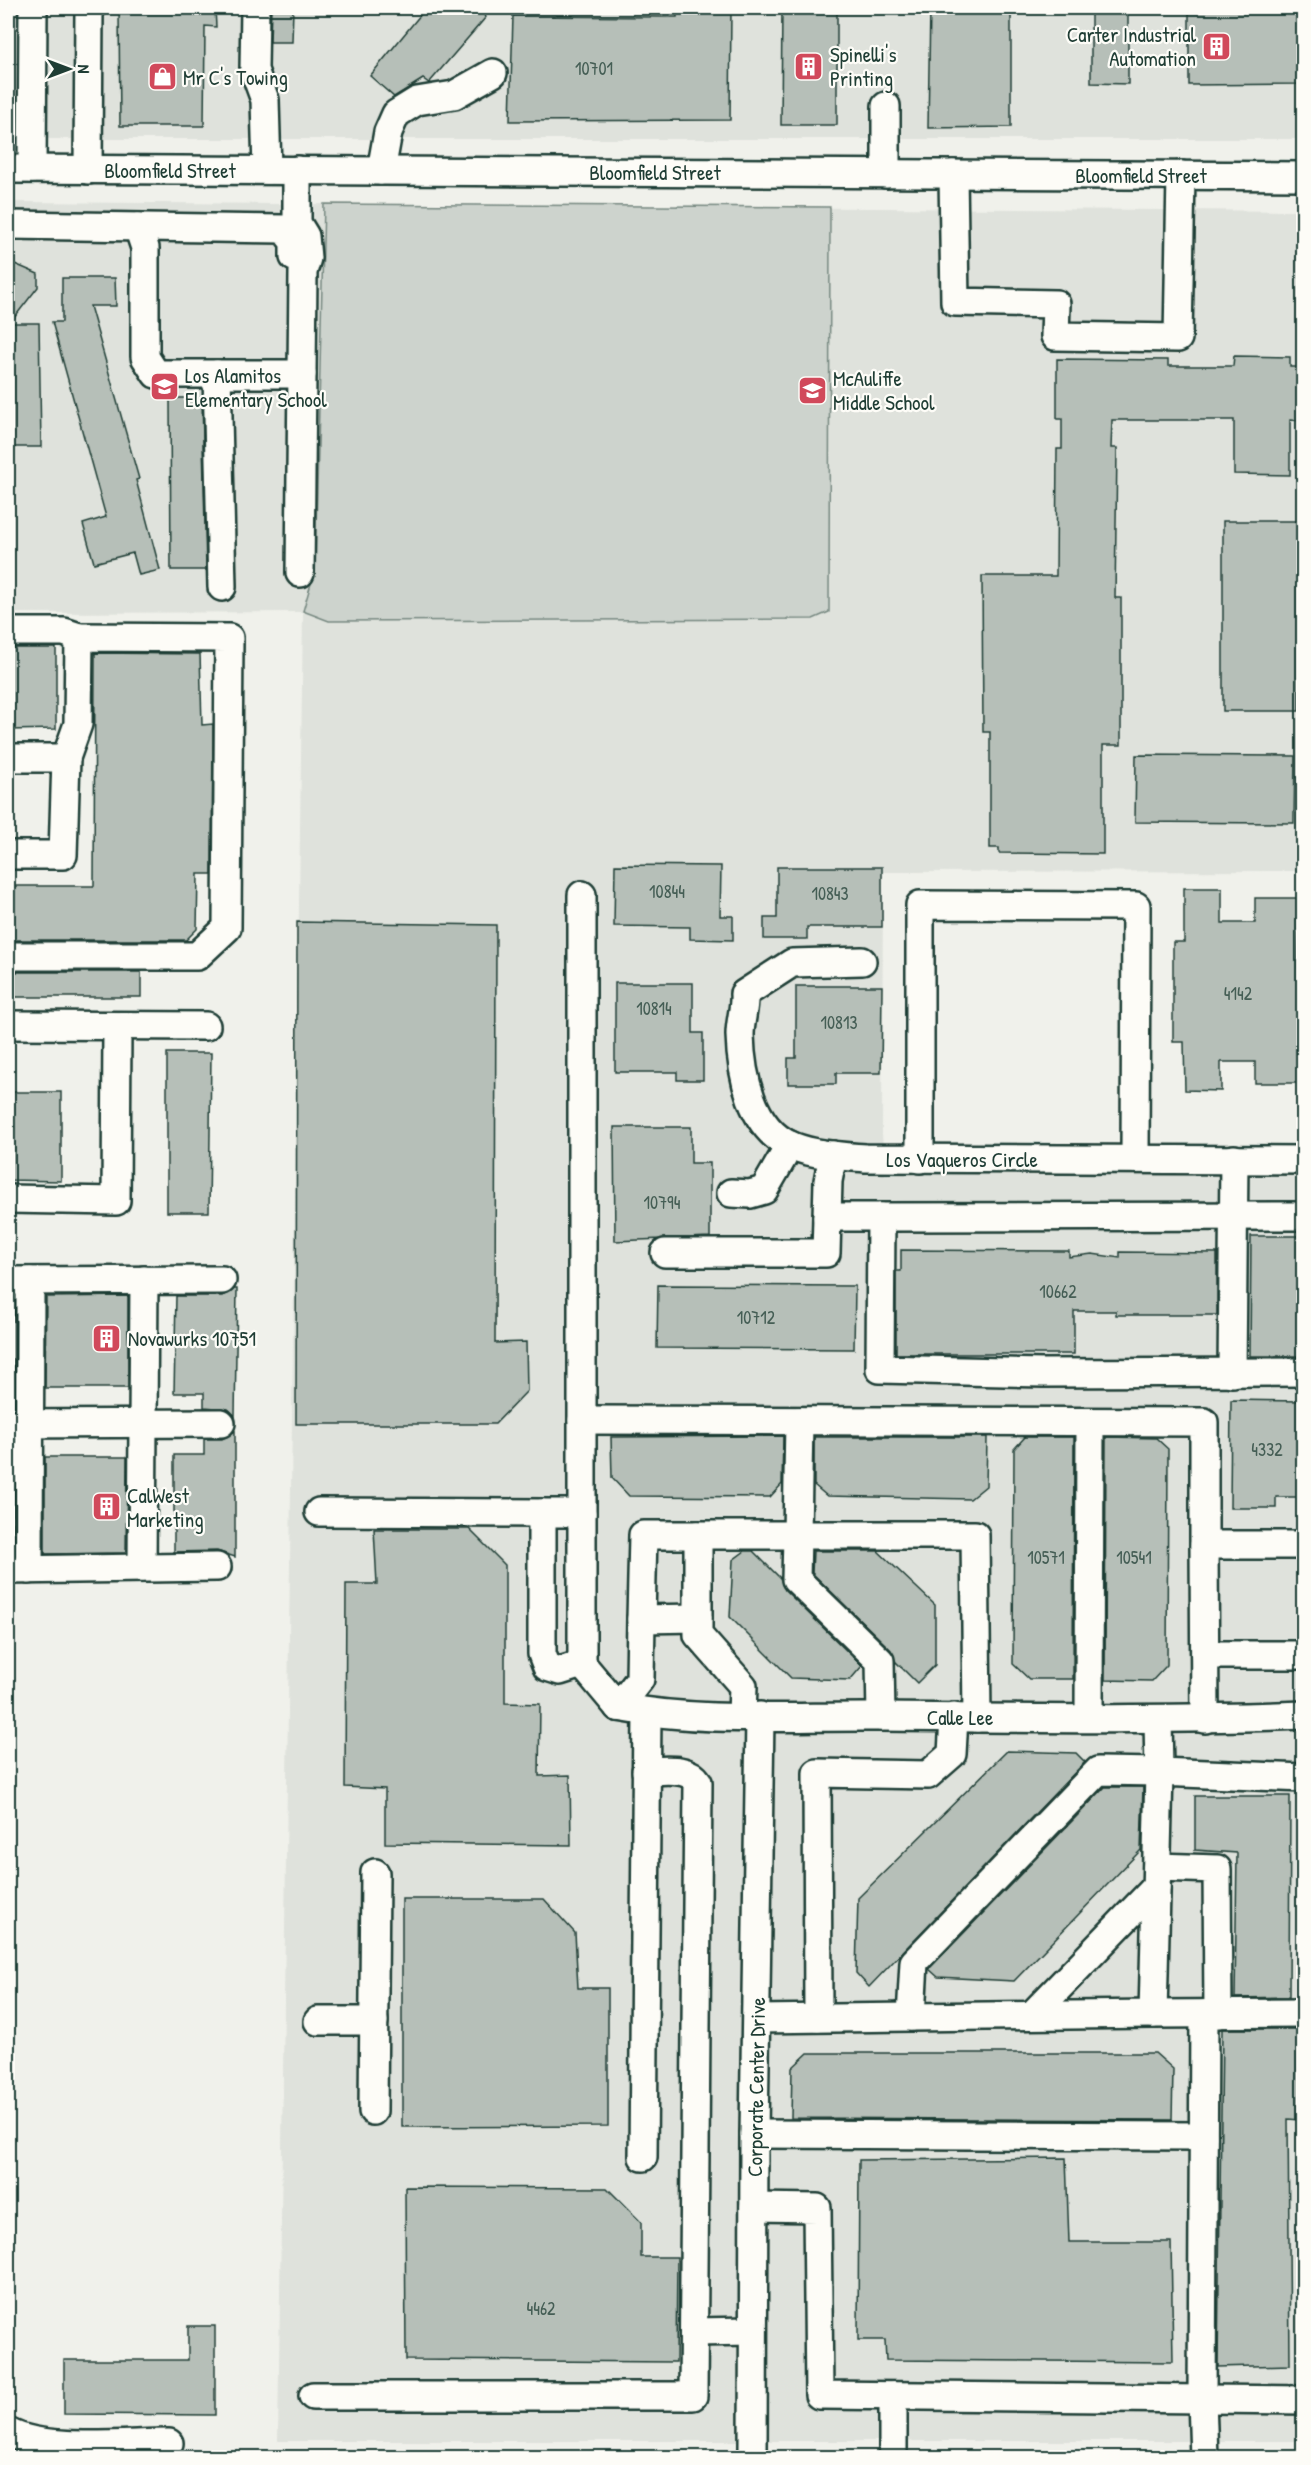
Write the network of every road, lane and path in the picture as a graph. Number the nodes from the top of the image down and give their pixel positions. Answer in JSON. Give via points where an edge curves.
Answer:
{"nodes":[{"id":1,"x":33,"y":8,"type":"edge"},
{"id":2,"x":89,"y":8,"type":"edge"},
{"id":3,"x":255,"y":8,"type":"edge"},
{"id":4,"x":493,"y":73,"type":"dead end"},
{"id":5,"x":886,"y":106,"type":"dead end"},
{"id":6,"x":20,"y":169,"type":"edge"},
{"id":7,"x":88,"y":170,"type":"junction"},
{"id":8,"x":267,"y":170,"type":"junction"},
{"id":9,"x":297,"y":170,"type":"junction"},
{"id":10,"x":381,"y":171,"type":"junction"},
{"id":11,"x":886,"y":174,"type":"junction"},
{"id":12,"x":953,"y":174,"type":"junction"},
{"id":13,"x":1181,"y":176,"type":"junction"},
{"id":14,"x":1304,"y":176,"type":"edge"},
{"id":15,"x":8,"y":225,"type":"edge"},
{"id":16,"x":138,"y":227,"type":"junction"},
{"id":17,"x":303,"y":272,"type":"junction"},
{"id":18,"x":217,"y":374,"type":"junction"},
{"id":19,"x":302,"y":374,"type":"junction"},
{"id":20,"x":300,"y":573,"type":"dead end"},
{"id":21,"x":222,"y":587,"type":"dead end"},
{"id":22,"x":8,"y":632,"type":"edge"},
{"id":23,"x":79,"y":637,"type":"junction"},
{"id":24,"x":8,"y":758,"type":"edge"},
{"id":25,"x":66,"y":758,"type":"junction"},
{"id":26,"x":8,"y":855,"type":"edge"},
{"id":27,"x":582,"y":895,"type":"dead end"},
{"id":28,"x":8,"y":956,"type":"edge"},
{"id":29,"x":862,"y":961,"type":"dead end"},
{"id":30,"x":8,"y":1025,"type":"edge"},
{"id":31,"x":206,"y":1026,"type":"dead end"},
{"id":32,"x":117,"y":1027,"type":"junction"},
{"id":33,"x":790,"y":1145,"type":"junction"},
{"id":34,"x":833,"y":1155,"type":"junction"},
{"id":35,"x":920,"y":1159,"type":"junction"},
{"id":36,"x":1136,"y":1159,"type":"junction"},
{"id":37,"x":1234,"y":1160,"type":"junction"},
{"id":38,"x":1304,"y":1160,"type":"edge"},
{"id":39,"x":731,"y":1193,"type":"dead end"},
{"id":40,"x":8,"y":1199,"type":"edge"},
{"id":41,"x":1234,"y":1216,"type":"junction"},
{"id":42,"x":1304,"y":1216,"type":"edge"},
{"id":43,"x":827,"y":1217,"type":"junction"},
{"id":44,"x":881,"y":1217,"type":"junction"},
{"id":45,"x":665,"y":1253,"type":"dead end"},
{"id":46,"x":144,"y":1280,"type":"junction"},
{"id":47,"x":222,"y":1280,"type":"dead end"},
{"id":48,"x":19,"y":1281,"type":"edge"},
{"id":49,"x":1304,"y":1372,"type":"edge"},
{"id":50,"x":1232,"y":1373,"type":"junction"},
{"id":51,"x":582,"y":1420,"type":"junction"},
{"id":52,"x":799,"y":1421,"type":"junction"},
{"id":53,"x":1090,"y":1422,"type":"junction"},
{"id":54,"x":143,"y":1423,"type":"junction"},
{"id":55,"x":221,"y":1423,"type":"dead end"},
{"id":56,"x":18,"y":1424,"type":"edge"},
{"id":57,"x":318,"y":1512,"type":"dead end"},
{"id":58,"x":542,"y":1513,"type":"junction"},
{"id":59,"x":582,"y":1513,"type":"junction"},
{"id":60,"x":698,"y":1535,"type":"junction"},
{"id":61,"x":797,"y":1535,"type":"junction"},
{"id":62,"x":1204,"y":1545,"type":"junction"},
{"id":63,"x":1304,"y":1545,"type":"edge"},
{"id":64,"x":217,"y":1567,"type":"dead end"},
{"id":65,"x":142,"y":1568,"type":"junction"},
{"id":66,"x":18,"y":1570,"type":"edge"},
{"id":67,"x":698,"y":1618,"type":"junction"},
{"id":68,"x":641,"y":1619,"type":"junction"},
{"id":69,"x":1205,"y":1655,"type":"junction"},
{"id":70,"x":1304,"y":1655,"type":"edge"},
{"id":71,"x":582,"y":1664,"type":"junction"},
{"id":72,"x":618,"y":1707,"type":"junction"},
{"id":73,"x":647,"y":1712,"type":"junction"},
{"id":74,"x":1304,"y":1715,"type":"edge"},
{"id":75,"x":751,"y":1716,"type":"junction"},
{"id":76,"x":881,"y":1717,"type":"junction"},
{"id":77,"x":966,"y":1718,"type":"junction"},
{"id":78,"x":1089,"y":1718,"type":"junction"},
{"id":79,"x":1158,"y":1719,"type":"junction"},
{"id":80,"x":1205,"y":1719,"type":"junction"},
{"id":81,"x":646,"y":1771,"type":"junction"},
{"id":82,"x":1159,"y":1772,"type":"junction"},
{"id":83,"x":1304,"y":1778,"type":"edge"},
{"id":84,"x":375,"y":1873,"type":"dead end"},
{"id":85,"x":1156,"y":1877,"type":"junction"},
{"id":86,"x":1304,"y":2013,"type":"edge"},
{"id":87,"x":1153,"y":2014,"type":"junction"},
{"id":88,"x":1211,"y":2014,"type":"junction"},
{"id":89,"x":1032,"y":2015,"type":"junction"},
{"id":90,"x":911,"y":2017,"type":"junction"},
{"id":91,"x":818,"y":2018,"type":"junction"},
{"id":92,"x":757,"y":2019,"type":"junction"},
{"id":93,"x":318,"y":2021,"type":"dead end"},
{"id":94,"x":374,"y":2021,"type":"junction"},
{"id":95,"x":374,"y":2110,"type":"dead end"},
{"id":96,"x":754,"y":2134,"type":"junction"},
{"id":97,"x":1203,"y":2136,"type":"junction"},
{"id":98,"x":643,"y":2157,"type":"dead end"},
{"id":99,"x":754,"y":2207,"type":"junction"},
{"id":100,"x":752,"y":2331,"type":"junction"},
{"id":101,"x":694,"y":2332,"type":"junction"},
{"id":102,"x":314,"y":2396,"type":"dead end"},
{"id":103,"x":893,"y":2396,"type":"junction"},
{"id":104,"x":1202,"y":2398,"type":"junction"},
{"id":105,"x":1304,"y":2400,"type":"edge"},
{"id":106,"x":8,"y":2432,"type":"edge"},
{"id":107,"x":169,"y":2443,"type":"dead end"},
{"id":108,"x":753,"y":2457,"type":"edge"},
{"id":109,"x":893,"y":2457,"type":"edge"},
{"id":110,"x":1204,"y":2457,"type":"edge"}],
"edges":[{"from":1,"to":6,"type":"street"},
{"from":2,"to":7,"type":"street"},
{"from":3,"to":8,"type":"street","via":[[254,70],[264,100]]},
{"from":4,"to":10,"type":"street","via":[[454,95],[417,101],[396,114],[388,132]]},
{"from":5,"to":11,"type":"street"},
{"from":6,"to":7,"type":"street","name":"Bloomfield Street"},
{"from":7,"to":8,"type":"street","name":"Bloomfield Street"},
{"from":8,"to":9,"type":"street","name":"Bloomfield Street"},
{"from":9,"to":10,"type":"street","name":"Bloomfield Street"},
{"from":9,"to":17,"type":"street","via":[[297,223],[305,236],[307,258]]},
{"from":10,"to":11,"type":"street","name":"Bloomfield Street"},
{"from":11,"to":12,"type":"street","name":"Bloomfield Street"},
{"from":12,"to":13,"type":"street","name":"Bloomfield Street"},
{"from":12,"to":13,"type":"street","via":[[955,303],[1056,304],[1055,336],[1178,338]]},
{"from":13,"to":14,"type":"street","name":"Bloomfield Street"},
{"from":15,"to":16,"type":"street"},
{"from":16,"to":17,"type":"street","via":[[284,229],[294,242],[294,258]]},
{"from":16,"to":18,"type":"street","via":[[145,248],[145,357],[156,374]]},
{"from":17,"to":19,"type":"street"},
{"from":18,"to":19,"type":"street"},
{"from":18,"to":21,"type":"street"},
{"from":19,"to":20,"type":"street"},
{"from":22,"to":23,"type":"street","via":[[64,632]]},
{"from":23,"to":25,"type":"street","via":[[78,724]]},
{"from":23,"to":28,"type":"street","via":[[229,638],[227,928],[197,956]]},
{"from":24,"to":25,"type":"street"},
{"from":25,"to":26,"type":"street","via":[[63,855]]},
{"from":27,"to":51,"type":"street"},
{"from":29,"to":33,"type":"street","name":"Los Vaqueros Circle","via":[[792,963],[744,994],[742,1065],[752,1099],[765,1124]]},
{"from":30,"to":32,"type":"street"},
{"from":31,"to":32,"type":"street"},
{"from":32,"to":40,"type":"street","via":[[116,1201]]},
{"from":33,"to":34,"type":"street","name":"Los Vaqueros Circle"},
{"from":33,"to":39,"type":"street","via":[[764,1190]]},
{"from":34,"to":35,"type":"street","name":"Los Vaqueros Circle"},
{"from":34,"to":43,"type":"street"},
{"from":35,"to":36,"type":"street","name":"Los Vaqueros Circle"},
{"from":35,"to":36,"type":"street","via":[[920,905],[1136,906]]},
{"from":36,"to":37,"type":"street","name":"Los Vaqueros Circle"},
{"from":37,"to":38,"type":"street","name":"Los Vaqueros Circle"},
{"from":37,"to":41,"type":"street"},
{"from":41,"to":42,"type":"street"},
{"from":41,"to":44,"type":"street"},
{"from":41,"to":50,"type":"street"},
{"from":43,"to":44,"type":"street"},
{"from":43,"to":45,"type":"street","via":[[826,1253]]},
{"from":44,"to":50,"type":"street","via":[[880,1369]]},
{"from":46,"to":47,"type":"street"},
{"from":46,"to":48,"type":"street"},
{"from":46,"to":54,"type":"street"},
{"from":48,"to":56,"type":"street"},
{"from":49,"to":50,"type":"street"},
{"from":51,"to":52,"type":"street"},
{"from":51,"to":59,"type":"street"},
{"from":52,"to":53,"type":"street"},
{"from":52,"to":61,"type":"street"},
{"from":53,"to":62,"type":"street","via":[[1204,1422]]},
{"from":53,"to":78,"type":"street"},
{"from":54,"to":55,"type":"street"},
{"from":54,"to":56,"type":"street"},
{"from":54,"to":65,"type":"street"},
{"from":56,"to":66,"type":"street"},
{"from":57,"to":58,"type":"street"},
{"from":58,"to":59,"type":"street"},
{"from":58,"to":71,"type":"street","via":[[542,1654],[547,1668],[560,1671]]},
{"from":59,"to":71,"type":"street"},
{"from":60,"to":61,"type":"street"},
{"from":60,"to":67,"type":"street","name":"Corporate Center Drive"},
{"from":60,"to":68,"type":"street","via":[[643,1535]]},
{"from":61,"to":76,"type":"street","via":[[796,1579],[880,1661]]},
{"from":61,"to":77,"type":"street","via":[[975,1535]]},
{"from":62,"to":63,"type":"street"},
{"from":62,"to":69,"type":"street"},
{"from":64,"to":65,"type":"street"},
{"from":65,"to":66,"type":"street"},
{"from":67,"to":68,"type":"street"},
{"from":67,"to":75,"type":"street","name":"Corporate Center Drive","via":[[698,1635],[743,1686]]},
{"from":68,"to":72,"type":"street","via":[[640,1679]]},
{"from":69,"to":70,"type":"street"},
{"from":69,"to":80,"type":"street"},
{"from":71,"to":72,"type":"street"},
{"from":72,"to":73,"type":"street","name":"Calle Lee"},
{"from":73,"to":75,"type":"street","name":"Calle Lee"},
{"from":73,"to":81,"type":"street"},
{"from":74,"to":80,"type":"street","name":"Calle Lee"},
{"from":75,"to":76,"type":"street","name":"Calle Lee"},
{"from":75,"to":92,"type":"street","name":"Corporate Center Drive"},
{"from":76,"to":77,"type":"street","name":"Calle Lee"},
{"from":77,"to":78,"type":"street","name":"Calle Lee"},
{"from":77,"to":91,"type":"street","via":[[952,1754],[928,1775],[817,1773]]},
{"from":78,"to":79,"type":"street","name":"Calle Lee"},
{"from":79,"to":80,"type":"street","name":"Calle Lee"},
{"from":79,"to":82,"type":"street"},
{"from":81,"to":98,"type":"street"},
{"from":81,"to":101,"type":"street","via":[[686,1771],[698,1782]]},
{"from":82,"to":83,"type":"street"},
{"from":82,"to":85,"type":"street"},
{"from":82,"to":90,"type":"street","via":[[1098,1771],[914,1962]]},
{"from":84,"to":94,"type":"street"},
{"from":85,"to":87,"type":"street"},
{"from":85,"to":88,"type":"street","via":[[1217,1869]]},
{"from":85,"to":89,"type":"street"},
{"from":86,"to":88,"type":"street"},
{"from":87,"to":88,"type":"street"},
{"from":87,"to":89,"type":"street"},
{"from":88,"to":97,"type":"street"},
{"from":89,"to":90,"type":"street"},
{"from":90,"to":91,"type":"street"},
{"from":91,"to":92,"type":"street"},
{"from":92,"to":96,"type":"street","name":"Corporate Center Drive"},
{"from":93,"to":94,"type":"street"},
{"from":94,"to":95,"type":"street"},
{"from":96,"to":97,"type":"street"},
{"from":96,"to":99,"type":"street","name":"Corporate Center Drive"},
{"from":97,"to":104,"type":"street"},
{"from":99,"to":100,"type":"street","name":"Corporate Center Drive"},
{"from":99,"to":103,"type":"street","via":[[817,2208],[819,2395]]},
{"from":100,"to":101,"type":"street"},
{"from":100,"to":108,"type":"street","name":"Corporate Center Drive"},
{"from":101,"to":102,"type":"street","via":[[693,2396]]},
{"from":103,"to":104,"type":"street"},
{"from":103,"to":109,"type":"street"},
{"from":104,"to":105,"type":"street"},
{"from":104,"to":110,"type":"street"},
{"from":106,"to":107,"type":"street","via":[[53,2443]]}]}
